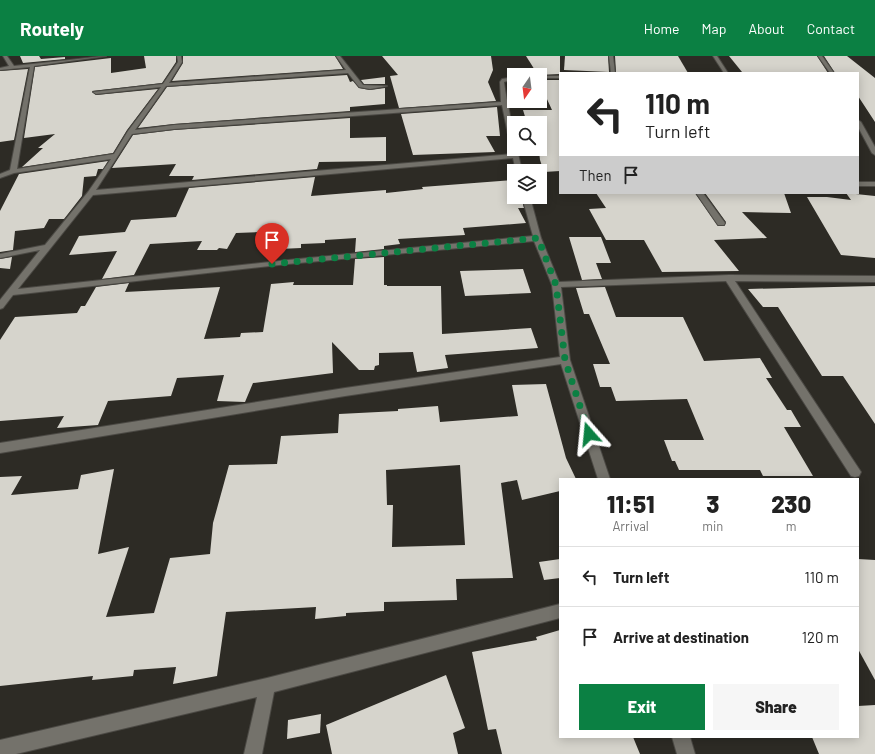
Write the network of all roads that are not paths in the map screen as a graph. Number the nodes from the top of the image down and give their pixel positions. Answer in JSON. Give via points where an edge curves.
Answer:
{"nodes":[{"id":1,"x":5,"y":56,"type":"edge"},
{"id":2,"x":104,"y":56,"type":"edge"},
{"id":3,"x":179,"y":56,"type":"edge"},
{"id":4,"x":338,"y":56,"type":"edge"},
{"id":5,"x":610,"y":56,"type":"edge"},
{"id":6,"x":714,"y":56,"type":"edge"},
{"id":7,"x":820,"y":56,"type":"edge"},
{"id":8,"x":32,"y":66,"type":"junction"},
{"id":9,"x":12,"y":67,"type":"junction"},
{"id":10,"x":0,"y":69,"type":"edge"},
{"id":11,"x":350,"y":71,"type":"junction"},
{"id":12,"x":613,"y":72,"type":"edge"},
{"id":13,"x":725,"y":72,"type":"edge"},
{"id":14,"x":831,"y":72,"type":"edge"},
{"id":15,"x":547,"y":77,"type":"edge"},
{"id":16,"x":559,"y":77,"type":"edge"},
{"id":17,"x":507,"y":79,"type":"edge"},
{"id":18,"x":165,"y":85,"type":"junction"},
{"id":19,"x":385,"y":86,"type":"dead end"},
{"id":20,"x":96,"y":92,"type":"dead end"},
{"id":21,"x":504,"y":103,"type":"junction"},
{"id":22,"x":507,"y":117,"type":"edge"},
{"id":23,"x":859,"y":124,"type":"edge"},
{"id":24,"x":130,"y":132,"type":"junction"},
{"id":25,"x":867,"y":141,"type":"junction"},
{"id":26,"x":875,"y":141,"type":"edge"},
{"id":27,"x":875,"y":153,"type":"edge"},
{"id":28,"x":116,"y":156,"type":"junction"},
{"id":29,"x":515,"y":156,"type":"joint"},
{"id":30,"x":517,"y":164,"type":"edge"},
{"id":31,"x":13,"y":171,"type":"junction"},
{"id":32,"x":0,"y":176,"type":"edge"},
{"id":33,"x":859,"y":184,"type":"edge"},
{"id":34,"x":875,"y":184,"type":"edge"},
{"id":35,"x":91,"y":193,"type":"junction"},
{"id":36,"x":701,"y":194,"type":"edge"},
{"id":37,"x":528,"y":204,"type":"edge"},
{"id":38,"x":722,"y":223,"type":"dead end"},
{"id":39,"x":538,"y":238,"type":"junction"},
{"id":40,"x":46,"y":247,"type":"junction"},
{"id":41,"x":0,"y":256,"type":"edge"},
{"id":42,"x":729,"y":278,"type":"junction"},
{"id":43,"x":875,"y":279,"type":"edge"},
{"id":44,"x":556,"y":285,"type":"junction"},
{"id":45,"x":10,"y":293,"type":"junction"},
{"id":46,"x":0,"y":306,"type":"edge"},
{"id":47,"x":565,"y":360,"type":"junction"},
{"id":48,"x":0,"y":448,"type":"edge"},
{"id":49,"x":855,"y":472,"type":"dead end"},
{"id":50,"x":604,"y":478,"type":"edge"},
{"id":51,"x":559,"y":611,"type":"edge"},
{"id":52,"x":267,"y":686,"type":"junction"},
{"id":53,"x":681,"y":738,"type":"edge"},
{"id":54,"x":0,"y":749,"type":"edge"},
{"id":55,"x":253,"y":754,"type":"edge"},
{"id":56,"x":686,"y":754,"type":"edge"}],
"edges":[{"from":1,"to":9,"type":"street"},
{"from":2,"to":8,"type":"street"},
{"from":3,"to":18,"type":"street","via":[[180,62]]},
{"from":4,"to":11,"type":"street"},
{"from":5,"to":12,"type":"street"},
{"from":6,"to":13,"type":"street"},
{"from":7,"to":14,"type":"street"},
{"from":8,"to":9,"type":"street"},
{"from":8,"to":31,"type":"street"},
{"from":9,"to":10,"type":"street"},
{"from":11,"to":18,"type":"street"},
{"from":11,"to":19,"type":"street","via":[[363,88]]},
{"from":15,"to":16,"type":"street"},
{"from":17,"to":21,"type":"street","via":[[502,82]]},
{"from":18,"to":20,"type":"street"},
{"from":18,"to":24,"type":"street"},
{"from":21,"to":22,"type":"street"},
{"from":21,"to":24,"type":"street"},
{"from":23,"to":25,"type":"street"},
{"from":24,"to":28,"type":"street"},
{"from":25,"to":26,"type":"street"},
{"from":25,"to":27,"type":"street"},
{"from":28,"to":31,"type":"street"},
{"from":28,"to":35,"type":"street"},
{"from":29,"to":30,"type":"street"},
{"from":29,"to":35,"type":"street"},
{"from":31,"to":32,"type":"street"},
{"from":33,"to":34,"type":"street"},
{"from":35,"to":40,"type":"street"},
{"from":36,"to":38,"type":"street"},
{"from":37,"to":39,"type":"street"},
{"from":39,"to":44,"type":"street"},
{"from":39,"to":45,"type":"street","via":[[288,262]]},
{"from":40,"to":41,"type":"street"},
{"from":40,"to":45,"type":"street"},
{"from":42,"to":43,"type":"street"},
{"from":42,"to":44,"type":"street"},
{"from":42,"to":49,"type":"street"},
{"from":44,"to":47,"type":"street"},
{"from":45,"to":46,"type":"street"},
{"from":47,"to":48,"type":"street","via":[[345,392]]},
{"from":47,"to":50,"type":"street"},
{"from":51,"to":52,"type":"street"},
{"from":52,"to":54,"type":"street"},
{"from":52,"to":55,"type":"street"},
{"from":53,"to":56,"type":"street"}]}
